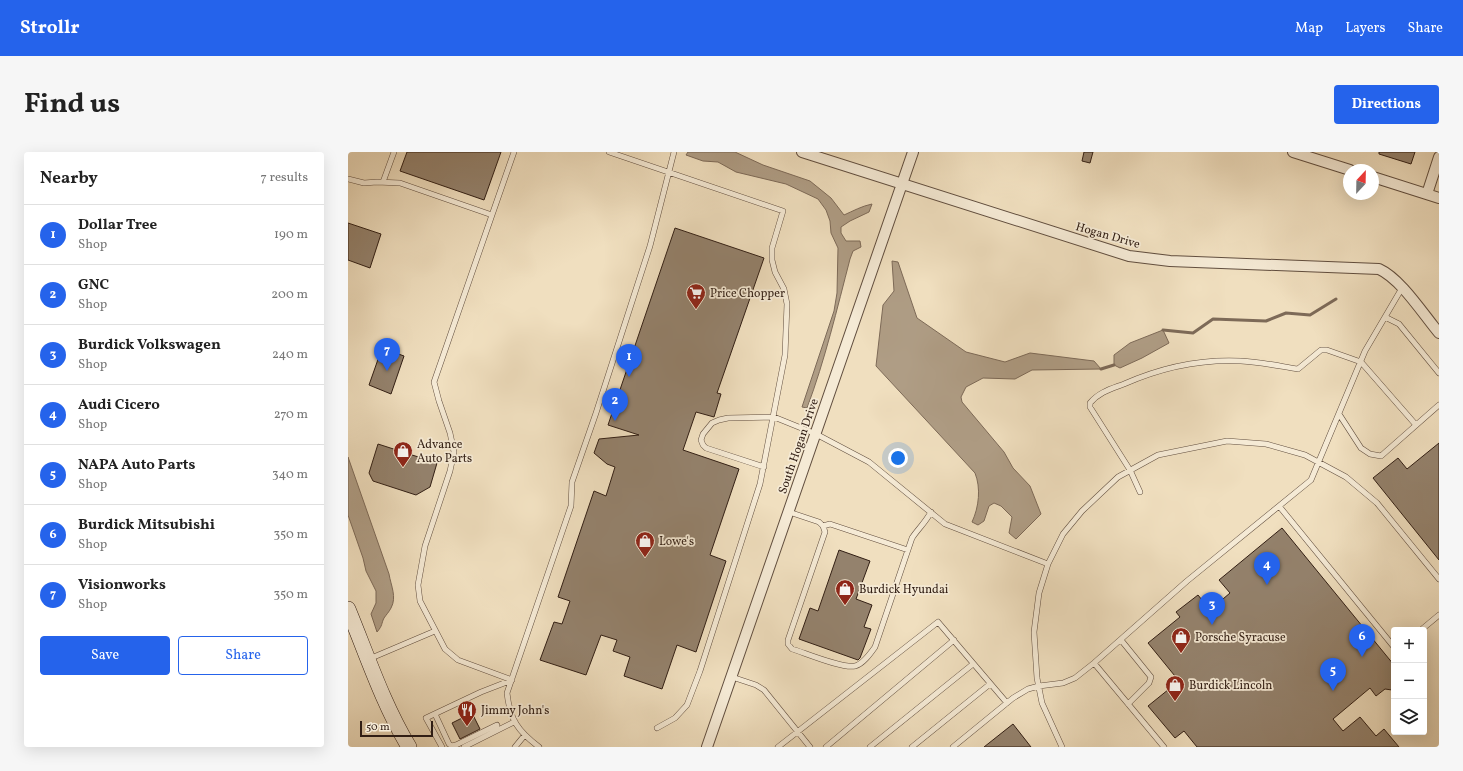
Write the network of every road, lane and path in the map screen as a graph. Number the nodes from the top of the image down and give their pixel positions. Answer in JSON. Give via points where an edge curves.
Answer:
{"nodes":[{"id":1,"x":394,"y":152,"type":"edge"},
{"id":2,"x":514,"y":152,"type":"edge"},
{"id":3,"x":609,"y":152,"type":"edge"},
{"id":4,"x":674,"y":152,"type":"edge"},
{"id":5,"x":802,"y":152,"type":"edge"},
{"id":6,"x":913,"y":152,"type":"edge"},
{"id":7,"x":1293,"y":152,"type":"edge"},
{"id":8,"x":1439,"y":158,"type":"edge"},
{"id":9,"x":1343,"y":168,"type":"edge"},
{"id":10,"x":669,"y":172,"type":"junction"},
{"id":11,"x":348,"y":179,"type":"edge"},
{"id":12,"x":1379,"y":179,"type":"edge"},
{"id":13,"x":383,"y":182,"type":"junction"},
{"id":14,"x":902,"y":185,"type":"junction"},
{"id":15,"x":1427,"y":194,"type":"junction"},
{"id":16,"x":1439,"y":198,"type":"edge"},
{"id":17,"x":492,"y":215,"type":"junction"},
{"id":18,"x":1402,"y":288,"type":"junction"},
{"id":19,"x":1386,"y":317,"type":"junction"},
{"id":20,"x":1438,"y":329,"type":"edge"},
{"id":21,"x":1361,"y":362,"type":"junction"},
{"id":22,"x":1439,"y":373,"type":"edge"},
{"id":23,"x":1439,"y":405,"type":"edge"},
{"id":24,"x":1339,"y":414,"type":"junction"},
{"id":25,"x":774,"y":417,"type":"junction"},
{"id":26,"x":1416,"y":426,"type":"junction"},
{"id":27,"x":816,"y":434,"type":"junction"},
{"id":28,"x":1319,"y":462,"type":"junction"},
{"id":29,"x":764,"y":467,"type":"junction"},
{"id":30,"x":1130,"y":470,"type":"junction"},
{"id":31,"x":1140,"y":492,"type":"dead end"},
{"id":32,"x":1279,"y":506,"type":"junction"},
{"id":33,"x":789,"y":512,"type":"junction"},
{"id":34,"x":931,"y":512,"type":"junction"},
{"id":35,"x":823,"y":526,"type":"junction"},
{"id":36,"x":908,"y":550,"type":"junction"},
{"id":37,"x":1048,"y":564,"type":"junction"},
{"id":38,"x":1439,"y":579,"type":"edge"},
{"id":39,"x":348,"y":609,"type":"edge"},
{"id":40,"x":1439,"y":615,"type":"edge"},
{"id":41,"x":1425,"y":627,"type":"edge"},
{"id":42,"x":435,"y":631,"type":"junction"},
{"id":43,"x":954,"y":640,"type":"junction"},
{"id":44,"x":1121,"y":640,"type":"junction"},
{"id":45,"x":1391,"y":643,"type":"edge"},
{"id":46,"x":368,"y":659,"type":"junction"},
{"id":47,"x":973,"y":664,"type":"junction"},
{"id":48,"x":1094,"y":664,"type":"junction"},
{"id":49,"x":732,"y":677,"type":"junction"},
{"id":50,"x":512,"y":680,"type":"junction"},
{"id":51,"x":990,"y":684,"type":"junction"},
{"id":52,"x":1039,"y":686,"type":"junction"},
{"id":53,"x":1007,"y":703,"type":"junction"},
{"id":54,"x":1128,"y":704,"type":"junction"},
{"id":55,"x":435,"y":714,"type":"junction"},
{"id":56,"x":514,"y":722,"type":"junction"},
{"id":57,"x":497,"y":725,"type":"dead end"},
{"id":58,"x":657,"y":728,"type":"dead end"},
{"id":59,"x":798,"y":732,"type":"junction"},
{"id":60,"x":524,"y":736,"type":"junction"},
{"id":61,"x":409,"y":747,"type":"edge"},
{"id":62,"x":442,"y":747,"type":"edge"},
{"id":63,"x":464,"y":747,"type":"edge"},
{"id":64,"x":515,"y":747,"type":"edge"},
{"id":65,"x":539,"y":747,"type":"edge"},
{"id":66,"x":707,"y":747,"type":"edge"},
{"id":67,"x":778,"y":747,"type":"edge"},
{"id":68,"x":810,"y":747,"type":"edge"},
{"id":69,"x":826,"y":747,"type":"edge"},
{"id":70,"x":870,"y":747,"type":"edge"},
{"id":71,"x":912,"y":747,"type":"edge"},
{"id":72,"x":953,"y":747,"type":"edge"},
{"id":73,"x":1062,"y":747,"type":"edge"},
{"id":74,"x":1164,"y":747,"type":"edge"}],
"edges":[{"from":1,"to":13,"type":"lane"},
{"from":2,"to":17,"type":"lane"},
{"from":3,"to":10,"type":"lane"},
{"from":4,"to":10,"type":"lane"},
{"from":5,"to":14,"type":"street","name":"Hogan Drive"},
{"from":6,"to":14,"type":"street","name":"South Hogan Drive"},
{"from":7,"to":9,"type":"street"},
{"from":8,"to":15,"type":"street"},
{"from":10,"to":25,"type":"lane","via":[[783,211],[772,248],[773,266],[784,289],[787,304],[785,355]]},
{"from":10,"to":50,"type":"lane","via":[[650,246],[572,482],[571,506]]},
{"from":11,"to":13,"type":"lane","via":[[364,183]]},
{"from":12,"to":15,"type":"street"},
{"from":13,"to":17,"type":"lane","via":[[400,183]]},
{"from":14,"to":18,"type":"street","name":"Hogan Drive","via":[[1129,256],[1170,261],[1370,268],[1384,272]]},
{"from":14,"to":27,"type":"street","name":"South Hogan Drive"},
{"from":15,"to":16,"type":"street"},
{"from":17,"to":42,"type":"lane","via":[[434,382],[454,452],[425,546],[418,585],[420,601]]},
{"from":18,"to":19,"type":"lane"},
{"from":18,"to":20,"type":"street","name":"Hogan Drive"},
{"from":19,"to":21,"type":"lane"},
{"from":19,"to":22,"type":"lane","via":[[1399,324]]},
{"from":21,"to":24,"type":"lane"},
{"from":21,"to":26,"type":"lane"},
{"from":21,"to":30,"type":"lane","via":[[1327,350],[1321,350],[1298,369],[1241,361],[1202,362],[1146,374],[1103,392],[1095,397],[1090,407]]},
{"from":23,"to":26,"type":"lane"},
{"from":24,"to":26,"type":"lane","via":[[1361,448],[1370,454],[1381,456]]},
{"from":24,"to":28,"type":"lane"},
{"from":25,"to":27,"type":"lane"},
{"from":25,"to":29,"type":"lane"},
{"from":25,"to":29,"type":"lane","via":[[719,420],[712,423],[701,440],[706,448]]},
{"from":27,"to":33,"type":"street","name":"South Hogan Drive"},
{"from":27,"to":34,"type":"lane","via":[[869,462]]},
{"from":28,"to":30,"type":"lane","via":[[1305,455],[1266,444],[1227,441],[1158,455]]},
{"from":28,"to":32,"type":"lane","via":[[1311,480]]},
{"from":28,"to":38,"type":"lane","via":[[1346,478],[1377,503]]},
{"from":29,"to":58,"type":"lane","via":[[687,705],[675,718]]},
{"from":30,"to":31,"type":"lane"},
{"from":30,"to":37,"type":"lane","via":[[1118,477],[1082,511],[1062,534]]},
{"from":32,"to":44,"type":"lane","via":[[1187,581]]},
{"from":32,"to":45,"type":"lane"},
{"from":33,"to":35,"type":"lane","via":[[819,522]]},
{"from":33,"to":49,"type":"street","name":"South Hogan Drive"},
{"from":34,"to":36,"type":"lane","via":[[925,524],[912,538]]},
{"from":34,"to":37,"type":"lane","via":[[945,524]]},
{"from":35,"to":36,"type":"lane","via":[[830,524]]},
{"from":35,"to":36,"type":"lane","via":[[825,532],[788,644],[792,649],[846,666],[856,666],[875,647]]},
{"from":37,"to":52,"type":"lane","via":[[1039,593],[1034,632]]},
{"from":39,"to":46,"type":"street"},
{"from":40,"to":41,"type":"lane"},
{"from":42,"to":46,"type":"lane"},
{"from":42,"to":50,"type":"lane","via":[[445,649],[458,660]]},
{"from":43,"to":47,"type":"lane"},
{"from":43,"to":59,"type":"lane","via":[[938,622]]},
{"from":43,"to":69,"type":"lane"},
{"from":44,"to":48,"type":"lane"},
{"from":44,"to":54,"type":"lane","via":[[1151,676],[1149,683]]},
{"from":46,"to":61,"type":"street","via":[[400,733]]},
{"from":47,"to":51,"type":"lane"},
{"from":47,"to":70,"type":"lane"},
{"from":48,"to":52,"type":"lane","via":[[1075,678],[1063,683]]},
{"from":48,"to":54,"type":"lane"},
{"from":49,"to":59,"type":"lane","via":[[764,690]]},
{"from":49,"to":66,"type":"street","name":"South Hogan Drive"},
{"from":50,"to":55,"type":"lane"},
{"from":50,"to":56,"type":"lane","via":[[507,694],[508,709]]},
{"from":51,"to":53,"type":"lane"},
{"from":51,"to":71,"type":"lane"},
{"from":52,"to":53,"type":"lane","via":[[1028,689]]},
{"from":52,"to":73,"type":"lane","via":[[1042,703]]},
{"from":53,"to":72,"type":"lane"},
{"from":54,"to":74,"type":"lane"},
{"from":55,"to":57,"type":"lane","via":[[452,746]]},
{"from":55,"to":62,"type":"lane","via":[[426,718]]},
{"from":56,"to":60,"type":"lane"},
{"from":56,"to":63,"type":"lane"},
{"from":59,"to":67,"type":"lane"},
{"from":59,"to":68,"type":"lane"},
{"from":60,"to":64,"type":"lane"},
{"from":60,"to":65,"type":"lane"}]}
